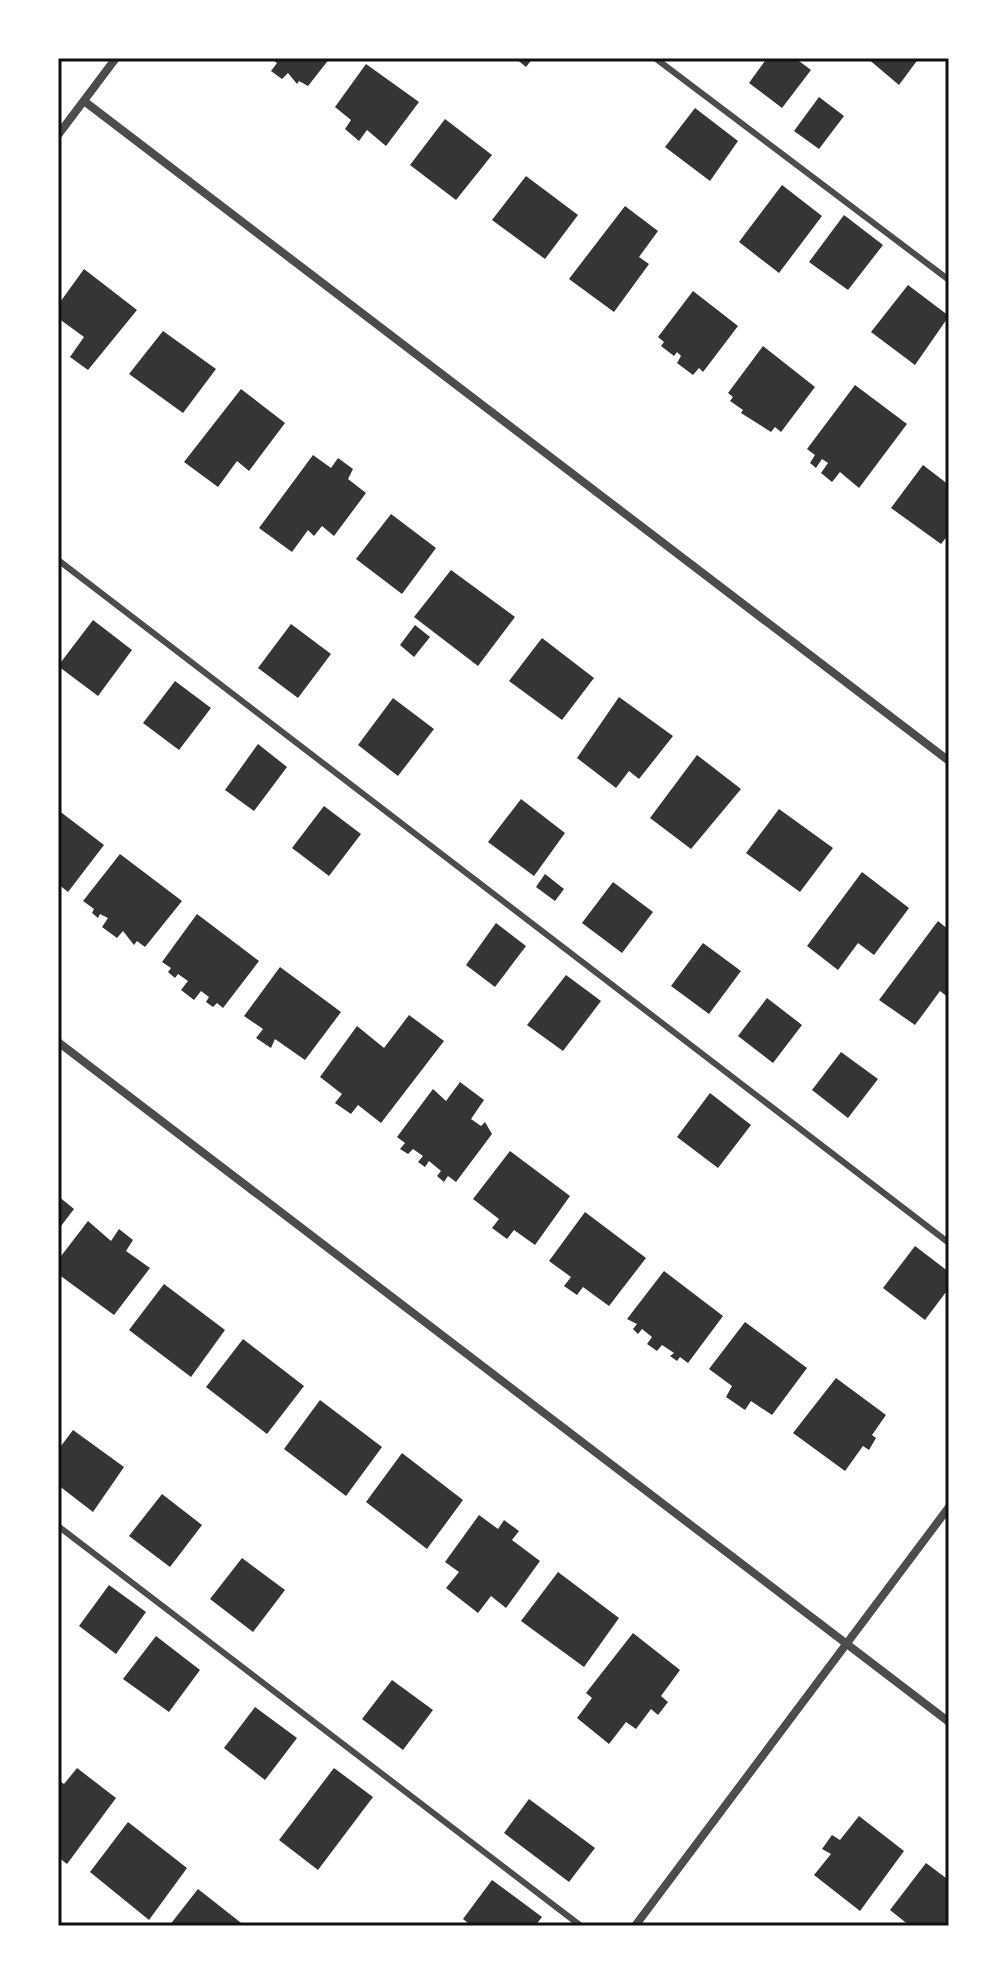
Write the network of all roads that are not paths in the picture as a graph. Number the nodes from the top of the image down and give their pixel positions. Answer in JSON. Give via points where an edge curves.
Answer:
{"nodes":[{"id":1,"x":116,"y":58,"type":"edge"},
{"id":2,"x":655,"y":58,"type":"edge"},
{"id":3,"x":84,"y":101,"type":"junction"},
{"id":4,"x":58,"y":135,"type":"edge"},
{"id":5,"x":949,"y":280,"type":"edge"},
{"id":6,"x":58,"y":560,"type":"edge"},
{"id":7,"x":949,"y":761,"type":"edge"},
{"id":8,"x":58,"y":1042,"type":"edge"},
{"id":9,"x":949,"y":1243,"type":"edge"},
{"id":10,"x":949,"y":1507,"type":"edge"},
{"id":11,"x":58,"y":1526,"type":"edge"},
{"id":12,"x":846,"y":1644,"type":"junction"},
{"id":13,"x":949,"y":1722,"type":"edge"},
{"id":14,"x":581,"y":1926,"type":"edge"},
{"id":15,"x":635,"y":1926,"type":"edge"}],
"edges":[{"from":1,"to":3,"type":"street"},
{"from":2,"to":5,"type":"lane"},
{"from":3,"to":4,"type":"street"},
{"from":3,"to":7,"type":"street"},
{"from":6,"to":9,"type":"lane"},
{"from":8,"to":12,"type":"street"},
{"from":10,"to":12,"type":"street"},
{"from":11,"to":14,"type":"lane"},
{"from":12,"to":13,"type":"street"},
{"from":12,"to":15,"type":"street"}]}
